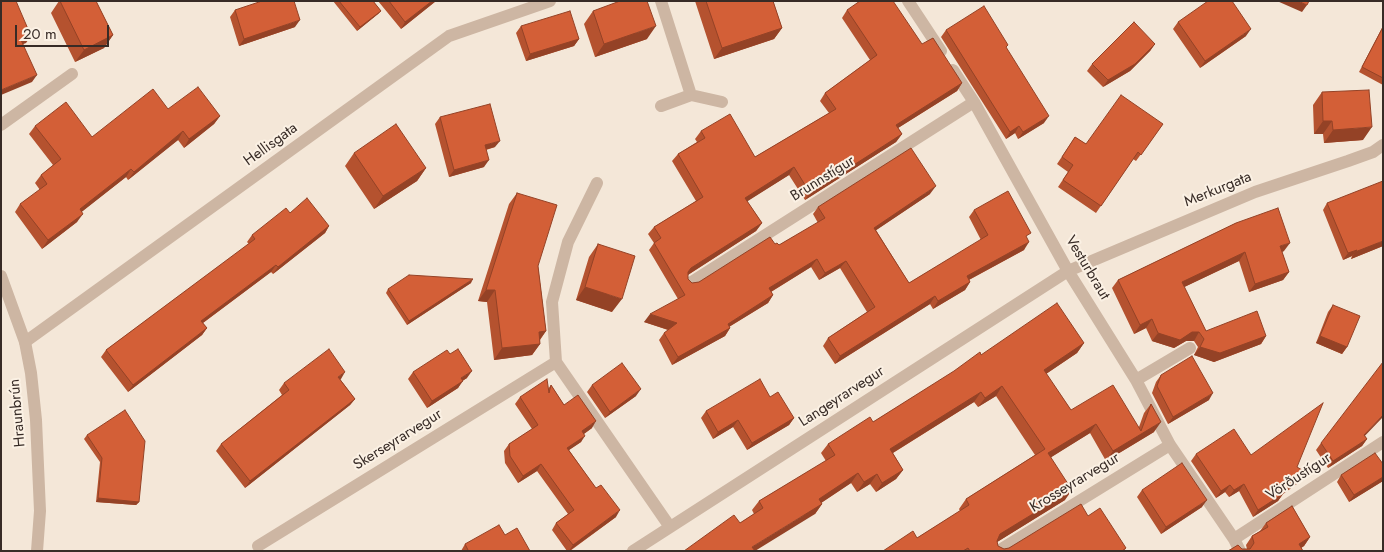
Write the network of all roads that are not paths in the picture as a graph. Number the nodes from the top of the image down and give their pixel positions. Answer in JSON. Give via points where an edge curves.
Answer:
{"nodes":[{"id":1,"x":550,"y":1,"type":"edge"},
{"id":2,"x":661,"y":1,"type":"edge"},
{"id":3,"x":908,"y":1,"type":"edge"},
{"id":4,"x":72,"y":74,"type":"dead end"},
{"id":5,"x":691,"y":94,"type":"junction"},
{"id":6,"x":722,"y":102,"type":"dead end"},
{"id":7,"x":974,"y":102,"type":"junction"},
{"id":8,"x":661,"y":106,"type":"dead end"},
{"id":9,"x":1,"y":125,"type":"edge"},
{"id":10,"x":1383,"y":145,"type":"edge"},
{"id":11,"x":597,"y":183,"type":"dead end"},
{"id":12,"x":1068,"y":271,"type":"junction"},
{"id":13,"x":1,"y":276,"type":"edge"},
{"id":14,"x":690,"y":283,"type":"edge"},
{"id":15,"x":25,"y":342,"type":"junction"},
{"id":16,"x":1190,"y":348,"type":"edge"},
{"id":17,"x":556,"y":362,"type":"junction"},
{"id":18,"x":1136,"y":380,"type":"junction"},
{"id":19,"x":1383,"y":442,"type":"edge"},
{"id":20,"x":1170,"y":445,"type":"junction"},
{"id":21,"x":670,"y":527,"type":"junction"},
{"id":22,"x":1234,"y":539,"type":"junction"},
{"id":23,"x":258,"y":546,"type":"dead end"},
{"id":24,"x":37,"y":551,"type":"edge"},
{"id":25,"x":633,"y":551,"type":"edge"},
{"id":26,"x":998,"y":551,"type":"edge"},
{"id":27,"x":1240,"y":551,"type":"edge"}],
"edges":[{"from":1,"to":15,"type":"street","name":"Hellisgata","via":[[449,36]]},
{"from":2,"to":5,"type":"street"},
{"from":3,"to":7,"type":"street","name":"Vesturbraut"},
{"from":4,"to":9,"type":"street"},
{"from":5,"to":6,"type":"street"},
{"from":5,"to":8,"type":"street"},
{"from":7,"to":12,"type":"street","name":"Vesturbraut"},
{"from":7,"to":14,"type":"street","name":"Brunnstígur"},
{"from":10,"to":12,"type":"street","name":"Merkurgata","via":[[1348,161],[1255,192]]},
{"from":11,"to":17,"type":"street","via":[[568,242],[552,302]]},
{"from":12,"to":18,"type":"street","name":"Vesturbraut"},
{"from":12,"to":21,"type":"street","name":"Langeyrarvegur"},
{"from":13,"to":15,"type":"street","name":"Hraunbrún"},
{"from":15,"to":24,"type":"street","name":"Hraunbrún","via":[[36,420],[40,511]]},
{"from":16,"to":18,"type":"street"},
{"from":17,"to":21,"type":"street"},
{"from":17,"to":23,"type":"street","name":"Skerseyrarvegur"},
{"from":18,"to":20,"type":"street","name":"Vesturbraut"},
{"from":19,"to":22,"type":"street","name":"Vörðustígur"},
{"from":20,"to":22,"type":"street","name":"Vesturbraut"},
{"from":20,"to":26,"type":"street","name":"Krosseyrarvegur"},
{"from":21,"to":25,"type":"street","name":"Langeyrarvegur"},
{"from":22,"to":27,"type":"street","name":"Vesturbraut"}]}
